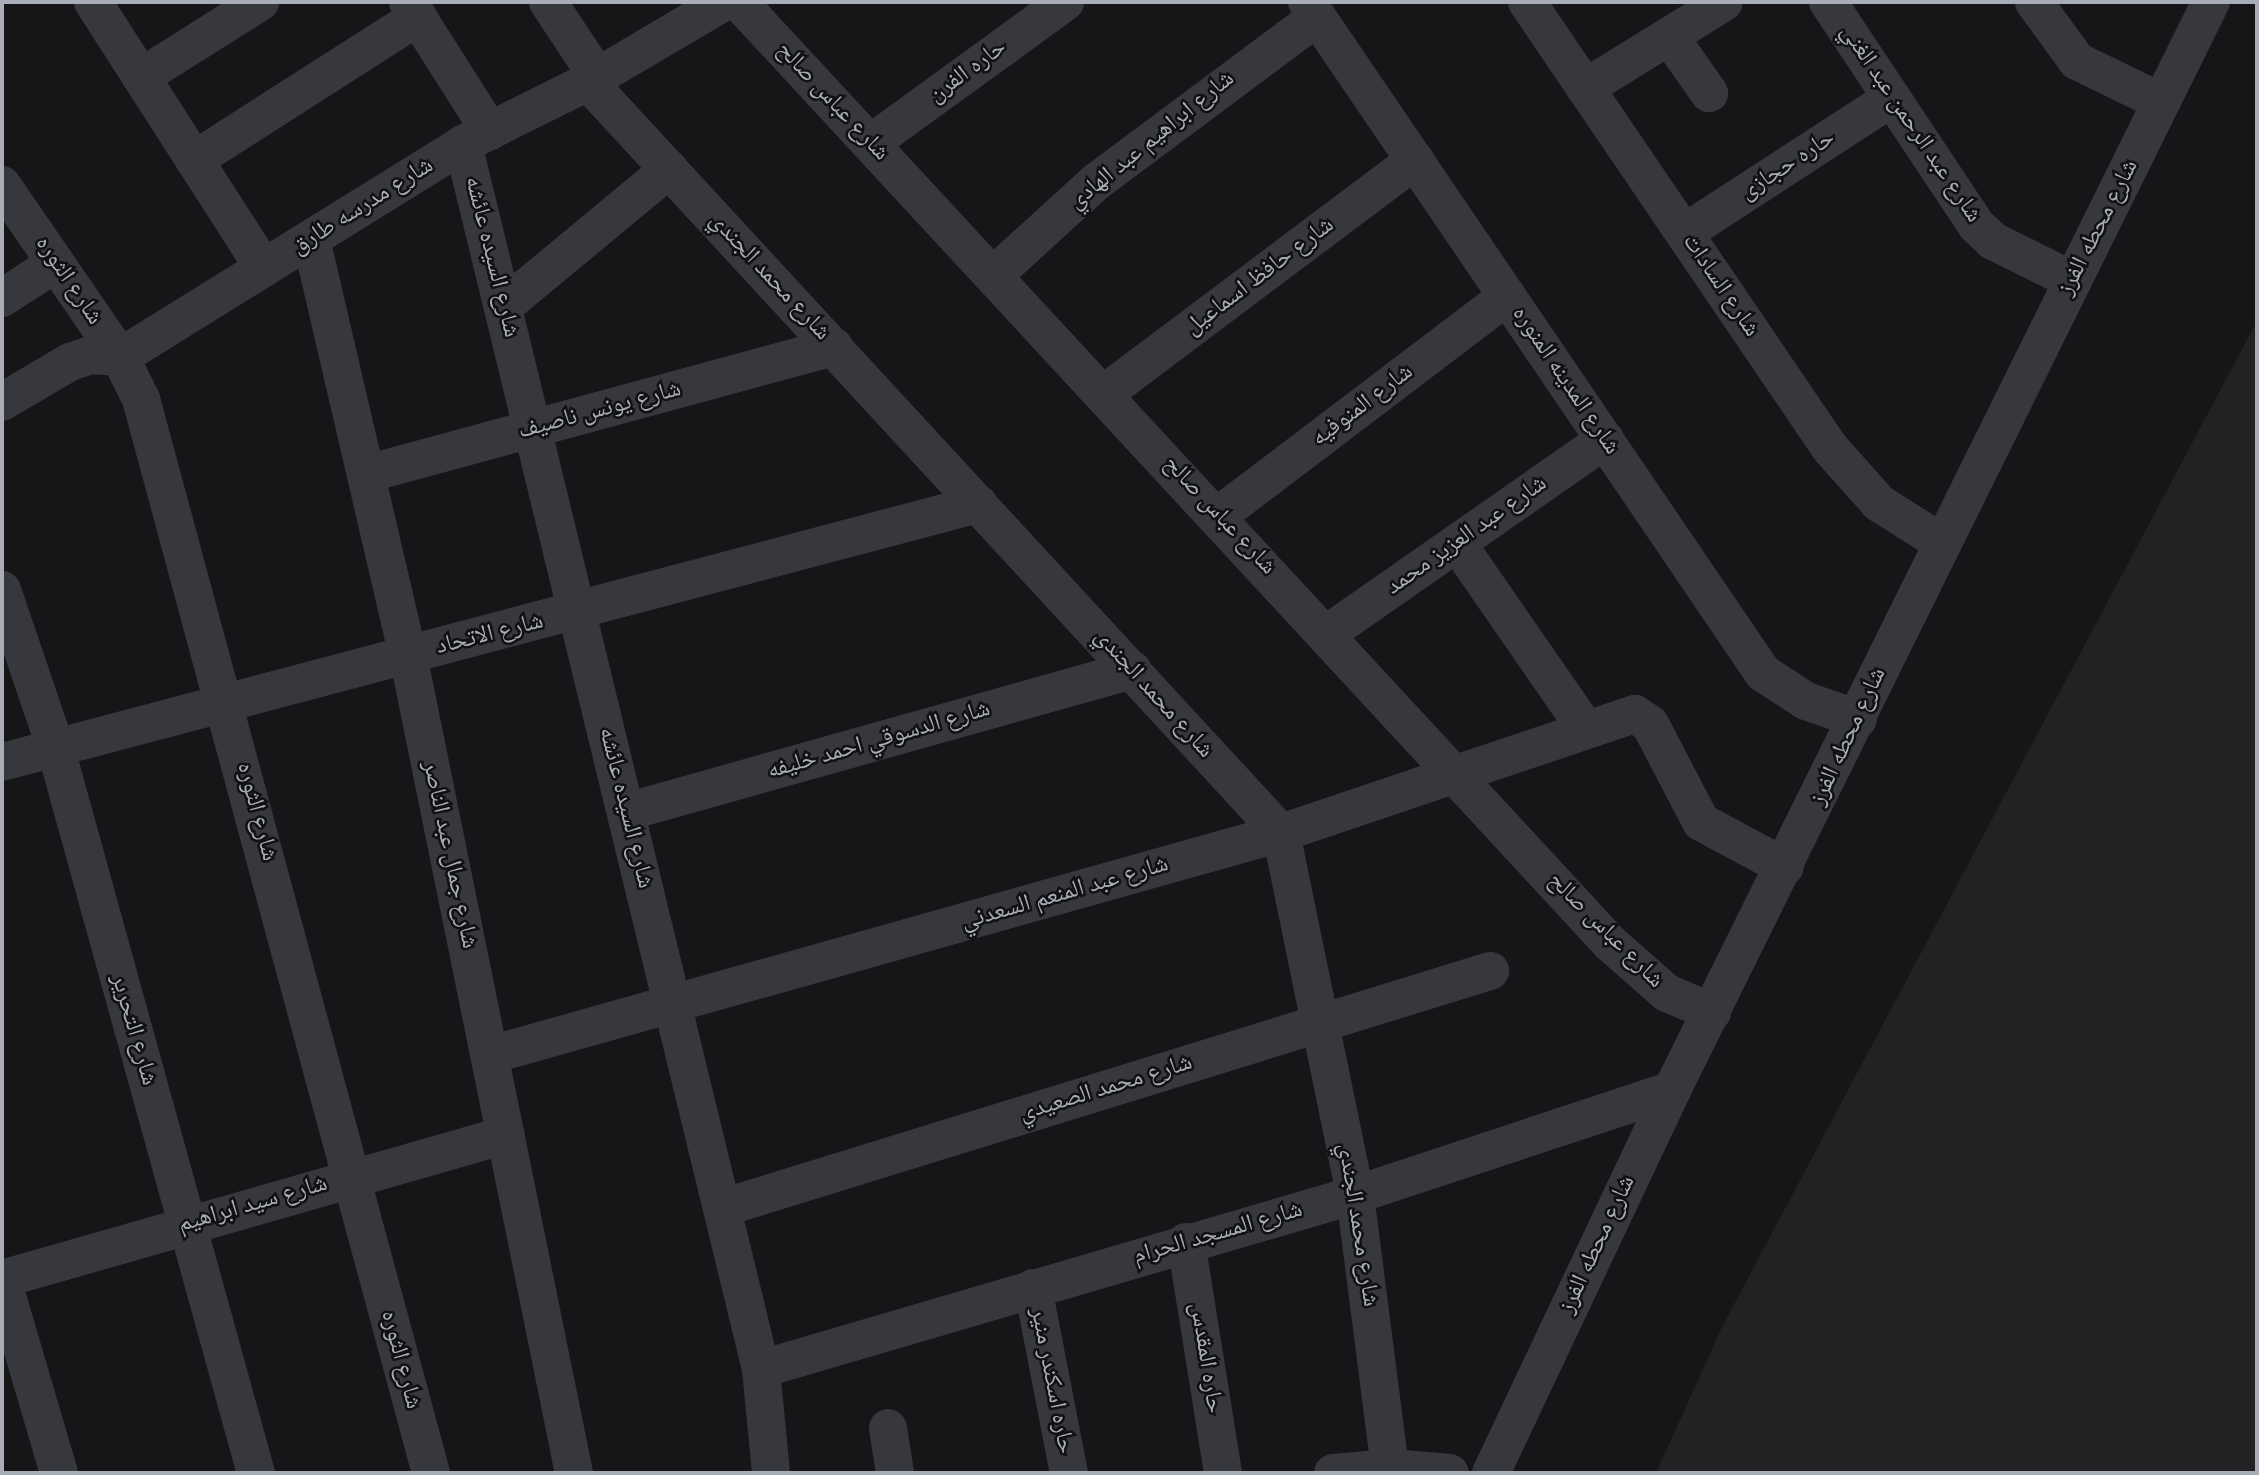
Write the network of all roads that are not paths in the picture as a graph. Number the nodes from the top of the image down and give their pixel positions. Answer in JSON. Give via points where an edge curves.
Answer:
{"nodes":[{"id":1,"x":93,"y":2,"type":"edge"},
{"id":2,"x":260,"y":2,"type":"edge"},
{"id":3,"x":548,"y":2,"type":"edge"},
{"id":4,"x":739,"y":2,"type":"edge"},
{"id":5,"x":1065,"y":2,"type":"edge"},
{"id":6,"x":1527,"y":2,"type":"edge"},
{"id":7,"x":1724,"y":2,"type":"edge"},
{"id":8,"x":1828,"y":2,"type":"edge"},
{"id":9,"x":2034,"y":2,"type":"edge"},
{"id":10,"x":2211,"y":2,"type":"edge"},
{"id":11,"x":703,"y":7,"type":"edge"},
{"id":12,"x":413,"y":9,"type":"edge"},
{"id":13,"x":1312,"y":9,"type":"edge"},
{"id":14,"x":1669,"y":36,"type":"junction"},
{"id":15,"x":141,"y":77,"type":"junction"},
{"id":16,"x":592,"y":79,"type":"junction"},
{"id":17,"x":1585,"y":88,"type":"junction"},
{"id":18,"x":1709,"y":93,"type":"dead end"},
{"id":19,"x":1892,"y":98,"type":"junction"},
{"id":20,"x":2161,"y":102,"type":"junction"},
{"id":21,"x":476,"y":138,"type":"junction"},
{"id":22,"x":871,"y":143,"type":"junction"},
{"id":23,"x":194,"y":160,"type":"junction"},
{"id":24,"x":1415,"y":160,"type":"junction"},
{"id":25,"x":669,"y":169,"type":"junction"},
{"id":26,"x":2,"y":185,"type":"edge"},
{"id":27,"x":1684,"y":233,"type":"junction"},
{"id":28,"x":311,"y":239,"type":"junction"},
{"id":29,"x":56,"y":263,"type":"junction"},
{"id":30,"x":264,"y":268,"type":"junction"},
{"id":31,"x":994,"y":275,"type":"junction"},
{"id":32,"x":2072,"y":280,"type":"junction"},
{"id":33,"x":1507,"y":296,"type":"junction"},
{"id":34,"x":2,"y":298,"type":"edge"},
{"id":35,"x":503,"y":307,"type":"junction"},
{"id":36,"x":834,"y":347,"type":"junction"},
{"id":37,"x":120,"y":357,"type":"junction"},
{"id":38,"x":1105,"y":393,"type":"junction"},
{"id":39,"x":2,"y":402,"type":"edge"},
{"id":40,"x":532,"y":429,"type":"junction"},
{"id":41,"x":1605,"y":440,"type":"junction"},
{"id":42,"x":366,"y":474,"type":"junction"},
{"id":43,"x":978,"y":504,"type":"junction"},
{"id":44,"x":1219,"y":516,"type":"junction"},
{"id":45,"x":1942,"y":542,"type":"junction"},
{"id":46,"x":1457,"y":543,"type":"junction"},
{"id":47,"x":2,"y":590,"type":"edge"},
{"id":48,"x":577,"y":613,"type":"junction"},
{"id":49,"x":1328,"y":633,"type":"junction"},
{"id":50,"x":408,"y":655,"type":"junction"},
{"id":51,"x":1132,"y":670,"type":"junction"},
{"id":52,"x":227,"y":702,"type":"junction"},
{"id":53,"x":1858,"y":719,"type":"junction"},
{"id":54,"x":1585,"y":728,"type":"junction"},
{"id":55,"x":55,"y":746,"type":"junction"},
{"id":56,"x":2,"y":762,"type":"edge"},
{"id":57,"x":1455,"y":773,"type":"junction"},
{"id":58,"x":626,"y":812,"type":"junction"},
{"id":59,"x":1281,"y":833,"type":"junction"},
{"id":60,"x":1785,"y":867,"type":"junction"},
{"id":61,"x":1490,"y":971,"type":"dead end"},
{"id":62,"x":673,"y":1004,"type":"junction"},
{"id":63,"x":1712,"y":1012,"type":"junction"},
{"id":64,"x":1321,"y":1022,"type":"junction"},
{"id":65,"x":489,"y":1055,"type":"junction"},
{"id":66,"x":1672,"y":1090,"type":"junction"},
{"id":67,"x":506,"y":1135,"type":"junction"},
{"id":68,"x":351,"y":1178,"type":"junction"},
{"id":69,"x":1355,"y":1195,"type":"junction"},
{"id":70,"x":722,"y":1208,"type":"junction"},
{"id":71,"x":187,"y":1223,"type":"junction"},
{"id":72,"x":1186,"y":1242,"type":"junction"},
{"id":73,"x":2,"y":1279,"type":"edge"},
{"id":74,"x":1033,"y":1288,"type":"junction"},
{"id":75,"x":761,"y":1369,"type":"junction"},
{"id":76,"x":888,"y":1428,"type":"dead end"},
{"id":77,"x":1390,"y":1468,"type":"junction"},
{"id":78,"x":59,"y":1473,"type":"edge"},
{"id":79,"x":256,"y":1473,"type":"edge"},
{"id":80,"x":431,"y":1473,"type":"edge"},
{"id":81,"x":574,"y":1473,"type":"edge"},
{"id":82,"x":771,"y":1473,"type":"edge"},
{"id":83,"x":895,"y":1473,"type":"edge"},
{"id":84,"x":1069,"y":1473,"type":"edge"},
{"id":85,"x":1223,"y":1473,"type":"edge"},
{"id":86,"x":1333,"y":1473,"type":"edge"},
{"id":87,"x":1450,"y":1473,"type":"edge"},
{"id":88,"x":1491,"y":1473,"type":"edge"}],
"edges":[{"from":1,"to":15,"type":"street"},
{"from":2,"to":15,"type":"street"},
{"from":3,"to":16,"type":"street","name":"شارع محمد الجندي"},
{"from":4,"to":22,"type":"street","name":"شارع عباس صالح"},
{"from":5,"to":22,"type":"street","name":"حاره الفرن"},
{"from":6,"to":17,"type":"street","name":"شارع السادات"},
{"from":7,"to":14,"type":"street"},
{"from":8,"to":19,"type":"street","name":"شارع عبد الرحمن عبد الغني"},
{"from":9,"to":20,"type":"street","via":[[2077,61]]},
{"from":10,"to":20,"type":"street","name":"شارع محطه الفرز"},
{"from":11,"to":16,"type":"street","name":"شارع مدرسه طارق"},
{"from":12,"to":21,"type":"street","name":"شارع السيده عائشه"},
{"from":12,"to":23,"type":"street"},
{"from":13,"to":24,"type":"street","name":"شارع المدينه المنوره"},
{"from":13,"to":31,"type":"street","name":"شارع ابراهيم عبد الهادي","via":[[1107,173]]},
{"from":14,"to":17,"type":"street"},
{"from":14,"to":18,"type":"street"},
{"from":15,"to":23,"type":"street"},
{"from":16,"to":21,"type":"street","name":"شارع مدرسه طارق"},
{"from":16,"to":25,"type":"street","name":"شارع محمد الجندي"},
{"from":17,"to":27,"type":"street","name":"شارع السادات"},
{"from":19,"to":27,"type":"street","name":"حاره حجازى"},
{"from":19,"to":32,"type":"street","name":"شارع عبد الرحمن عبد الغني","via":[[1977,226],[1993,241]]},
{"from":20,"to":32,"type":"street","name":"شارع محطه الفرز"},
{"from":21,"to":28,"type":"street","name":"شارع مدرسه طارق"},
{"from":21,"to":35,"type":"street","name":"شارع السيده عائشه"},
{"from":22,"to":31,"type":"street","name":"شارع عباس صالح"},
{"from":23,"to":30,"type":"street"},
{"from":24,"to":33,"type":"street","name":"شارع المدينه المنوره"},
{"from":24,"to":38,"type":"street","name":"شارع حافظ اسماعيل"},
{"from":25,"to":35,"type":"street"},
{"from":25,"to":36,"type":"street","name":"شارع محمد الجندي"},
{"from":26,"to":29,"type":"street","name":"شارع الثوره"},
{"from":27,"to":45,"type":"street","name":"شارع السادات","via":[[1854,478],[1908,525]]},
{"from":28,"to":30,"type":"street","name":"شارع مدرسه طارق"},
{"from":28,"to":42,"type":"street","name":"شارع جمال عبد الناصر"},
{"from":29,"to":34,"type":"street"},
{"from":29,"to":37,"type":"street","name":"شارع الثوره"},
{"from":30,"to":37,"type":"street","name":"شارع مدرسه طارق"},
{"from":31,"to":38,"type":"street","name":"شارع عباس صالح"},
{"from":32,"to":45,"type":"street","name":"شارع محطه الفرز"},
{"from":33,"to":41,"type":"street","name":"شارع المدينه المنوره"},
{"from":33,"to":44,"type":"street","name":"شارع المنوفيه"},
{"from":35,"to":40,"type":"street","name":"شارع السيده عائشه"},
{"from":36,"to":40,"type":"street","name":"شارع يونس ناصيف"},
{"from":36,"to":43,"type":"street","name":"شارع محمد الجندي"},
{"from":37,"to":39,"type":"street","via":[[90,355],[70,362]]},
{"from":37,"to":52,"type":"street","name":"شارع الثوره","via":[[141,399]]},
{"from":38,"to":44,"type":"street","name":"شارع عباس صالح"},
{"from":40,"to":42,"type":"street","name":"شارع يونس ناصيف"},
{"from":40,"to":48,"type":"street","name":"شارع السيده عائشه"},
{"from":41,"to":46,"type":"street","name":"شارع عبد العزيز محمد"},
{"from":41,"to":53,"type":"street","name":"شارع المدينه المنوره","via":[[1763,673],[1806,701]]},
{"from":42,"to":50,"type":"street","name":"شارع جمال عبد الناصر"},
{"from":43,"to":48,"type":"street","name":"شارع الاتحاد"},
{"from":43,"to":51,"type":"street","name":"شارع محمد الجندي"},
{"from":44,"to":49,"type":"street","name":"شارع عباس صالح"},
{"from":45,"to":53,"type":"street","name":"شارع محطه الفرز"},
{"from":46,"to":49,"type":"street","name":"شارع عبد العزيز محمد"},
{"from":46,"to":54,"type":"street"},
{"from":47,"to":55,"type":"street","name":"شارع التحرير"},
{"from":48,"to":50,"type":"street","name":"شارع الاتحاد"},
{"from":48,"to":58,"type":"street","name":"شارع السيده عائشه"},
{"from":49,"to":57,"type":"street","name":"شارع عباس صالح"},
{"from":50,"to":52,"type":"street","name":"شارع الاتحاد"},
{"from":50,"to":65,"type":"street","name":"شارع جمال عبد الناصر"},
{"from":51,"to":58,"type":"street","name":"شارع الدسوقي احمد خليفه"},
{"from":51,"to":59,"type":"street","name":"شارع محمد الجندي"},
{"from":52,"to":55,"type":"street","name":"شارع الاتحاد"},
{"from":52,"to":68,"type":"street","name":"شارع الثوره"},
{"from":53,"to":60,"type":"street","name":"شارع محطه الفرز"},
{"from":54,"to":57,"type":"street","name":"شارع عبد المنعم السعدني"},
{"from":54,"to":60,"type":"street","name":"شارع عبد المنعم السعدني","via":[[1635,714],[1650,724],[1701,822]]},
{"from":55,"to":56,"type":"street","name":"شارع الاتحاد"},
{"from":55,"to":71,"type":"street","name":"شارع التحرير"},
{"from":57,"to":59,"type":"street","name":"شارع عبد المنعم السعدني"},
{"from":57,"to":63,"type":"street","name":"شارع عباس صالح","via":[[1610,943],[1667,993]]},
{"from":58,"to":62,"type":"street","name":"شارع السيده عائشه"},
{"from":59,"to":62,"type":"street","name":"شارع عبد المنعم السعدني"},
{"from":59,"to":64,"type":"street","name":"شارع محمد الجندي"},
{"from":60,"to":63,"type":"street","name":"شارع محطه الفرز"},
{"from":61,"to":64,"type":"street","name":"شارع محمد الصعيدي"},
{"from":62,"to":65,"type":"street","name":"شارع عبد المنعم السعدني"},
{"from":62,"to":70,"type":"street","name":"شارع السيده عائشه"},
{"from":63,"to":66,"type":"street","name":"شارع محطه الفرز"},
{"from":64,"to":69,"type":"street","name":"شارع محمد الجندي"},
{"from":64,"to":70,"type":"street","name":"شارع محمد الصعيدي"},
{"from":65,"to":67,"type":"street","name":"شارع جمال عبد الناصر"},
{"from":66,"to":69,"type":"street","name":"شارع المسجد الحرام"},
{"from":66,"to":88,"type":"street","name":"شارع محطه الفرز"},
{"from":67,"to":68,"type":"street","name":"شارع سيد ابراهيم"},
{"from":67,"to":81,"type":"street","name":"شارع جمال عبد الناصر"},
{"from":68,"to":71,"type":"street","name":"شارع سيد ابراهيم"},
{"from":68,"to":80,"type":"street","name":"شارع الثوره"},
{"from":69,"to":72,"type":"street","name":"شارع المسجد الحرام"},
{"from":69,"to":77,"type":"street","name":"شارع محمد الجندي"},
{"from":70,"to":75,"type":"street","name":"شارع السيده عائشه"},
{"from":71,"to":73,"type":"street","name":"شارع سيد ابراهيم"},
{"from":71,"to":79,"type":"street","name":"شارع التحرير"},
{"from":72,"to":74,"type":"street","name":"شارع المسجد الحرام"},
{"from":72,"to":85,"type":"street","name":"حاره المقدس"},
{"from":73,"to":78,"type":"street"},
{"from":74,"to":75,"type":"street","name":"شارع المسجد الحرام"},
{"from":74,"to":84,"type":"street","name":"حاره اسكندر منير"},
{"from":75,"to":82,"type":"street","name":"شارع السيده عائشه"},
{"from":76,"to":83,"type":"street"},
{"from":77,"to":86,"type":"street"},
{"from":77,"to":87,"type":"street"}]}
